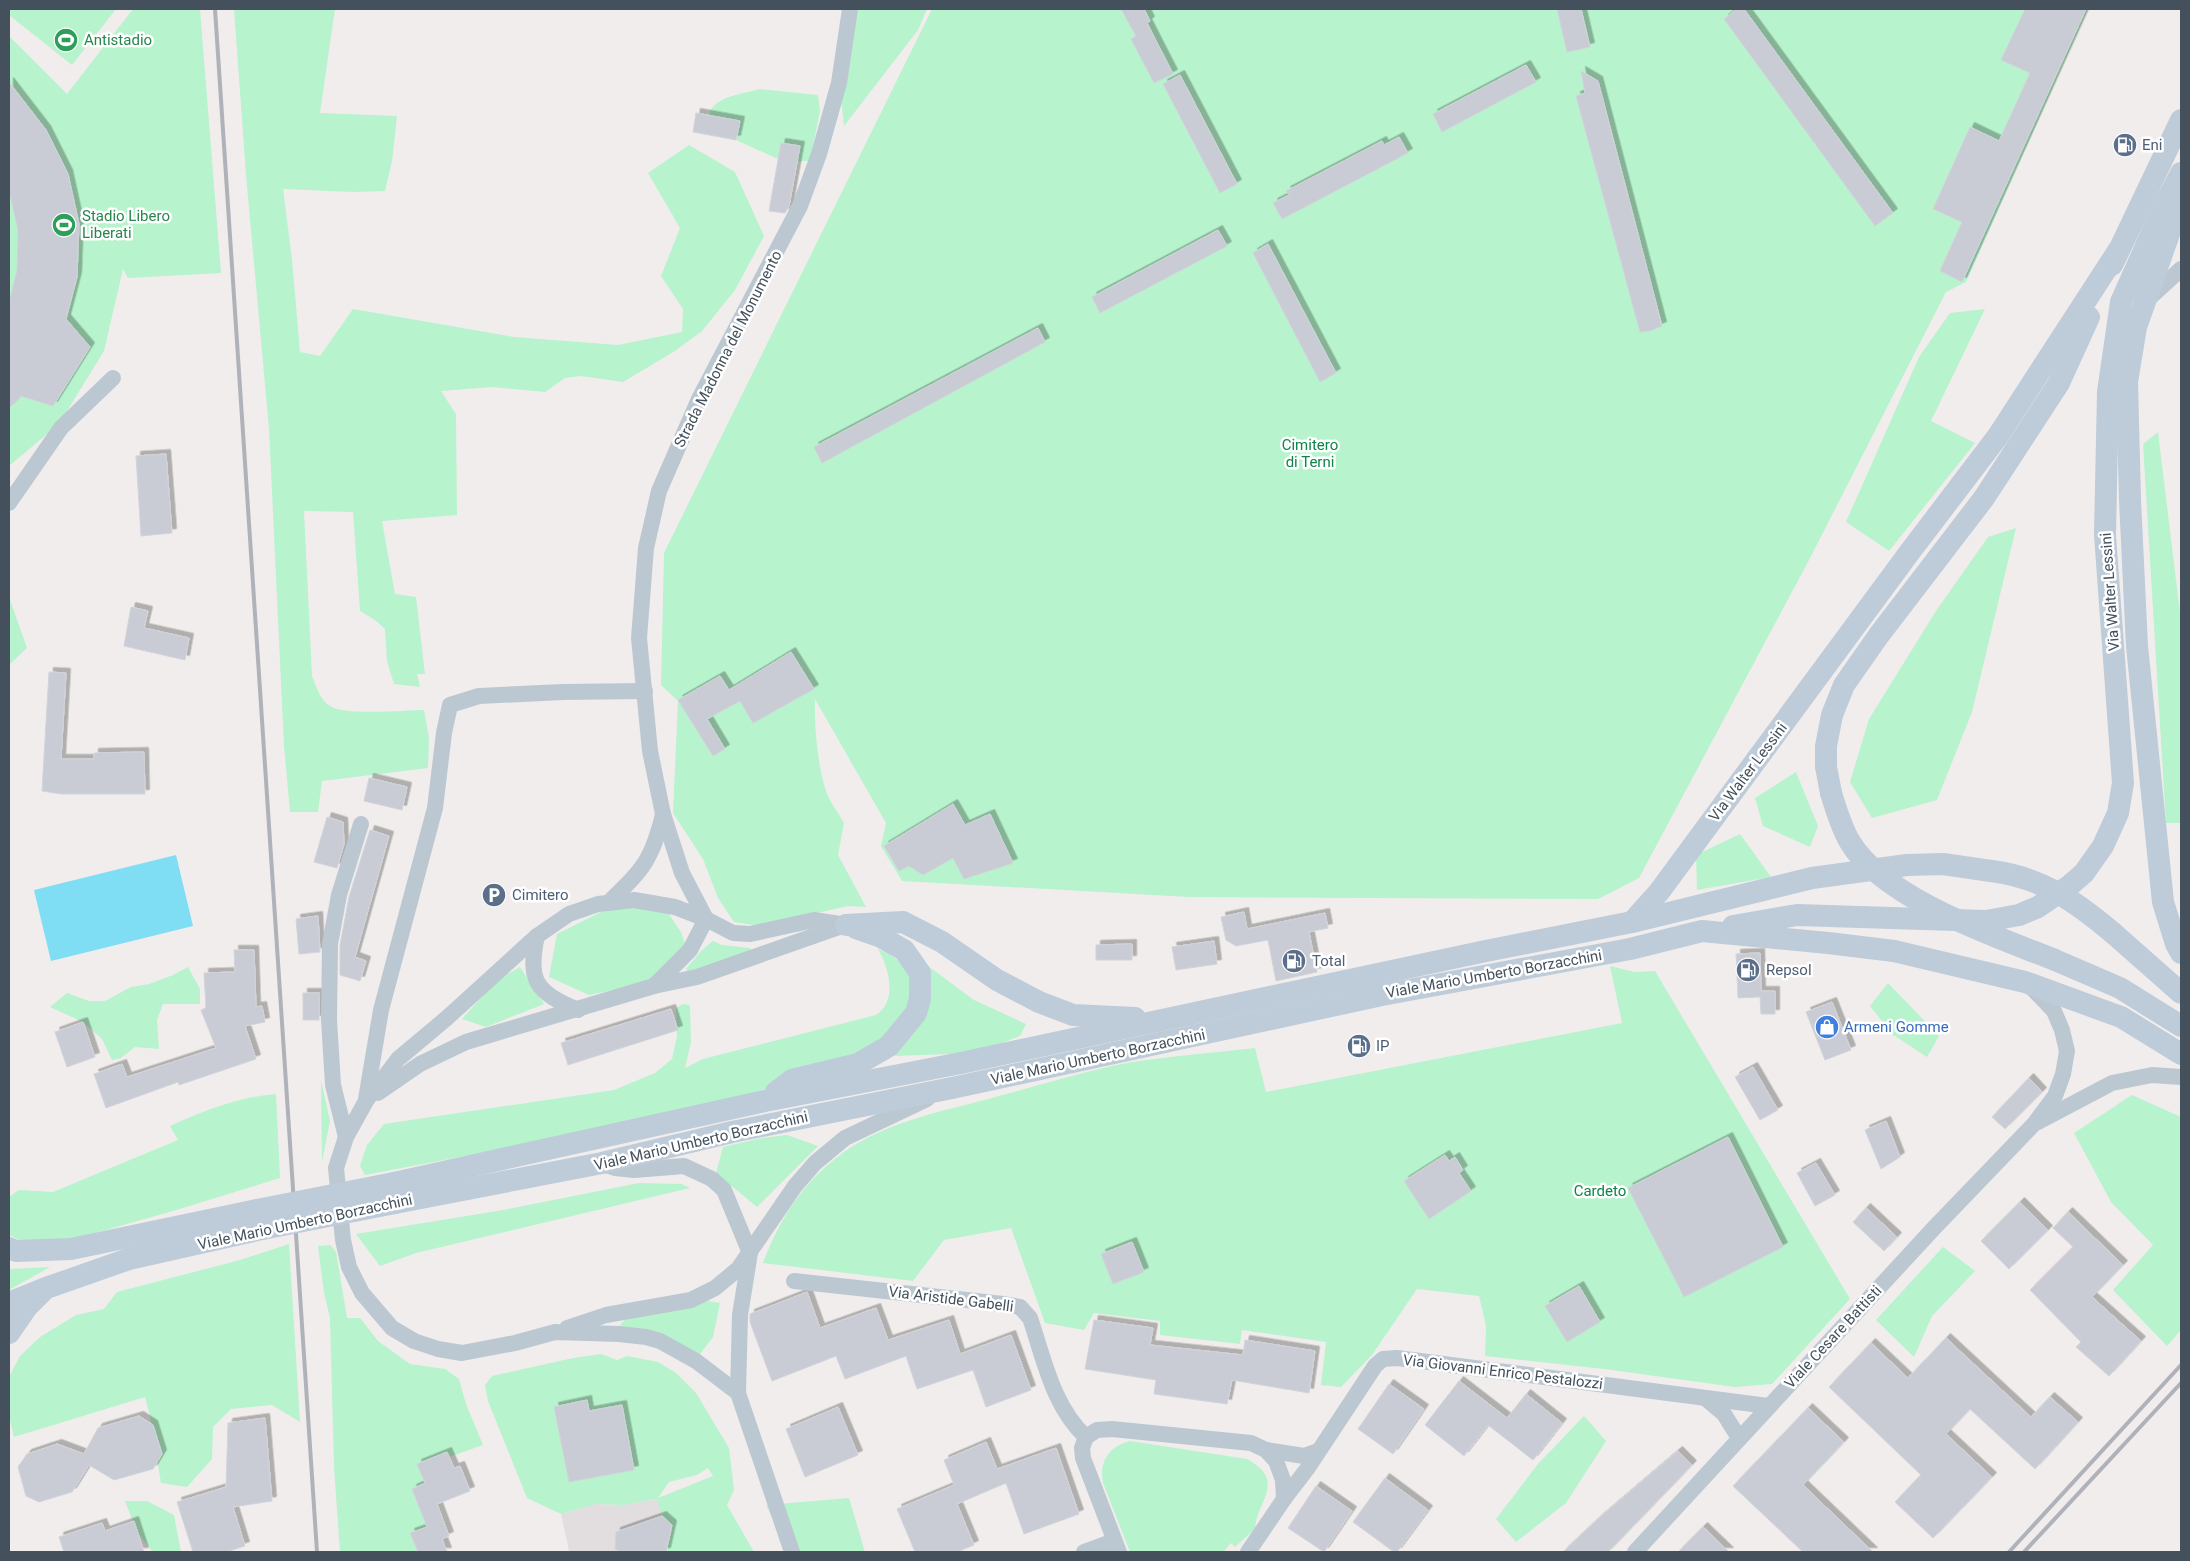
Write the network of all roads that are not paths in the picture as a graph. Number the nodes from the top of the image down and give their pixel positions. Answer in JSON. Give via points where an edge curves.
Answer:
{"nodes":[{"id":1,"x":850,"y":9,"type":"edge"},
{"id":2,"x":2181,"y":120,"type":"edge"},
{"id":3,"x":2181,"y":173,"type":"edge"},
{"id":4,"x":2180,"y":211,"type":"edge"},
{"id":5,"x":2118,"y":251,"type":"junction"},
{"id":6,"x":2181,"y":269,"type":"edge"},
{"id":7,"x":2145,"y":301,"type":"junction"},
{"id":8,"x":113,"y":378,"type":"dead end"},
{"id":9,"x":9,"y":503,"type":"edge"},
{"id":10,"x":645,"y":692,"type":"junction"},
{"id":11,"x":663,"y":814,"type":"junction"},
{"id":12,"x":361,"y":824,"type":"dead end"},
{"id":13,"x":608,"y":903,"type":"junction"},
{"id":14,"x":706,"y":919,"type":"junction"},
{"id":15,"x":1632,"y":922,"type":"junction"},
{"id":16,"x":846,"y":925,"type":"junction"},
{"id":17,"x":1702,"y":932,"type":"junction"},
{"id":18,"x":537,"y":936,"type":"junction"},
{"id":19,"x":2181,"y":953,"type":"edge"},
{"id":20,"x":2025,"y":982,"type":"junction"},
{"id":21,"x":654,"y":986,"type":"junction"},
{"id":22,"x":2181,"y":994,"type":"edge"},
{"id":23,"x":578,"y":1010,"type":"junction"},
{"id":24,"x":1168,"y":1019,"type":"junction"},
{"id":25,"x":2181,"y":1026,"type":"edge"},
{"id":26,"x":2181,"y":1054,"type":"edge"},
{"id":27,"x":2181,"y":1077,"type":"edge"},
{"id":28,"x":952,"y":1088,"type":"junction"},
{"id":29,"x":366,"y":1101,"type":"junction"},
{"id":30,"x":765,"y":1101,"type":"junction"},
{"id":31,"x":2034,"y":1124,"type":"junction"},
{"id":32,"x":346,"y":1138,"type":"junction"},
{"id":33,"x":602,"y":1163,"type":"junction"},
{"id":34,"x":394,"y":1193,"type":"junction"},
{"id":35,"x":259,"y":1219,"type":"junction"},
{"id":36,"x":9,"y":1248,"type":"edge"},
{"id":37,"x":750,"y":1253,"type":"junction"},
{"id":38,"x":794,"y":1281,"type":"dead end"},
{"id":39,"x":46,"y":1288,"type":"junction"},
{"id":40,"x":9,"y":1303,"type":"edge"},
{"id":41,"x":555,"y":1332,"type":"junction"},
{"id":42,"x":9,"y":1333,"type":"edge"},
{"id":43,"x":738,"y":1393,"type":"junction"},
{"id":44,"x":1705,"y":1398,"type":"junction"},
{"id":45,"x":1768,"y":1406,"type":"junction"},
{"id":46,"x":1086,"y":1437,"type":"junction"},
{"id":47,"x":1739,"y":1438,"type":"junction"},
{"id":48,"x":1266,"y":1450,"type":"junction"},
{"id":49,"x":1318,"y":1451,"type":"junction"},
{"id":50,"x":1284,"y":1499,"type":"junction"},
{"id":51,"x":1116,"y":1547,"type":"edge"},
{"id":52,"x":1255,"y":1550,"type":"edge"},
{"id":53,"x":792,"y":1552,"type":"edge"},
{"id":54,"x":1084,"y":1552,"type":"edge"},
{"id":55,"x":1635,"y":1552,"type":"edge"}],
"edges":[{"from":1,"to":10,"type":"street","name":"Strada Madonna del Monumento","via":[[839,83],[800,206],[699,399],[659,491],[646,548],[639,638]]},
{"from":2,"to":5,"type":"main road","name":"Via Walter Lessini"},
{"from":3,"to":17,"type":"main road","name":"Via Walter Lessini","via":[[2121,302],[2108,392],[2105,535],[2123,783],[2118,813],[2103,846],[2069,886],[2019,915],[1986,921],[1797,915]]},
{"from":4,"to":7,"type":"main road","name":"Via Walter Lessini"},
{"from":5,"to":15,"type":"main road","name":"Via Walter Lessini","via":[[1998,436],[1659,892]]},
{"from":5,"to":25,"type":"main road","name":"Via Walter Lessini","bridge":true,"via":[[2059,383],[1984,498],[1844,685],[1832,715],[1826,767],[1831,792],[1851,843],[1884,880],[1948,916],[2120,988]]},
{"from":6,"to":7,"type":"street"},
{"from":7,"to":19,"type":"main road","name":"Via Walter Lessini","via":[[2136,327],[2127,382],[2137,646],[2163,902]]},
{"from":8,"to":9,"type":"street","via":[[60,428]]},
{"from":10,"to":11,"type":"street","name":"Strada Madonna del Monumento","via":[[650,751]]},
{"from":10,"to":29,"type":"street","via":[[479,696],[450,705],[434,808],[381,1010]]},
{"from":11,"to":13,"type":"street","name":"Strada Madonna del Monumento","via":[[657,841],[645,865]]},
{"from":11,"to":14,"type":"street","name":"Strada Madonna del Monumento","via":[[682,873]]},
{"from":12,"to":32,"type":"street","via":[[339,895],[330,944],[329,1020],[333,1085]]},
{"from":13,"to":14,"type":"street","via":[[634,900],[675,907]]},
{"from":13,"to":18,"type":"street","via":[[569,914]]},
{"from":14,"to":16,"type":"street","via":[[733,933],[750,934],[814,920]]},
{"from":14,"to":21,"type":"street","via":[[690,950]]},
{"from":15,"to":22,"type":"main road","name":"Viale Mario Umberto Borzacchini","bridge":true,"via":[[1822,876],[1906,865],[1943,864],[2014,874],[2050,888],[2090,914]]},
{"from":15,"to":24,"type":"main road","name":"Viale Mario Umberto Borzacchini"},
{"from":16,"to":21,"type":"street","via":[[697,977]]},
{"from":16,"to":24,"type":"main road","via":[[904,922],[942,942],[996,980],[1073,1015]]},
{"from":16,"to":30,"type":"main road","via":[[879,936],[904,950],[920,973],[920,999],[916,1013],[889,1046],[858,1064],[792,1080]]},
{"from":17,"to":20,"type":"main road","name":"Viale Mario Umberto Borzacchini","via":[[1894,951]]},
{"from":17,"to":28,"type":"main road","name":"Viale Mario Umberto Borzacchini","via":[[1630,949],[1382,994]]},
{"from":18,"to":23,"type":"street","via":[[532,973],[555,1000]]},
{"from":18,"to":29,"type":"street","via":[[398,1058]]},
{"from":20,"to":26,"type":"main road","name":"Viale Mario Umberto Borzacchini","via":[[2121,1017]]},
{"from":20,"to":31,"type":"street","name":"Viale Cesare Battisti","via":[[2054,1010],[2066,1051],[2063,1074],[2055,1096]]},
{"from":21,"to":23,"type":"street"},
{"from":23,"to":29,"type":"street","via":[[466,1042],[420,1064]]},
{"from":24,"to":30,"type":"main road","name":"Viale Mario Umberto Borzacchini"},
{"from":27,"to":31,"type":"street","name":"Viale Cesare Battisti","via":[[2152,1075],[2112,1083]]},
{"from":28,"to":33,"type":"main road","name":"Viale Mario Umberto Borzacchini","via":[[732,1132]]},
{"from":28,"to":37,"type":"street","via":[[845,1138],[814,1164],[795,1186]]},
{"from":29,"to":32,"type":"street"},
{"from":30,"to":34,"type":"main road","name":"Viale Mario Umberto Borzacchini"},
{"from":31,"to":45,"type":"street","name":"Viale Cesare Battisti"},
{"from":32,"to":41,"type":"street","via":[[336,1168],[349,1267],[362,1293],[392,1328],[414,1341],[462,1353]]},
{"from":33,"to":34,"type":"main road","name":"Viale Mario Umberto Borzacchini"},
{"from":33,"to":37,"type":"street","via":[[634,1170],[684,1166],[712,1178],[724,1190]]},
{"from":34,"to":35,"type":"main road","name":"Viale Mario Umberto Borzacchini","bridge":true},
{"from":35,"to":36,"type":"main road","name":"Viale Mario Umberto Borzacchini","via":[[71,1249],[16,1251]]},
{"from":35,"to":39,"type":"main road","name":"Viale Mario Umberto Borzacchini"},
{"from":37,"to":41,"type":"street","via":[[738,1269],[715,1288],[691,1300],[606,1315]]},
{"from":37,"to":43,"type":"street","via":[[740,1315]]},
{"from":38,"to":46,"type":"street","name":"Via Aristide Gabelli","via":[[1020,1307],[1030,1318],[1061,1407],[1074,1427]]},
{"from":39,"to":40,"type":"main road","name":"Viale Mario Umberto Borzacchini"},
{"from":39,"to":42,"type":"main road","via":[[27,1307]]},
{"from":41,"to":43,"type":"street","via":[[619,1334],[660,1341],[696,1361]]},
{"from":43,"to":53,"type":"street"},
{"from":44,"to":45,"type":"street","name":"Via Giovanni Enrico Pestalozzi"},
{"from":44,"to":47,"type":"street","via":[[1724,1414]]},
{"from":44,"to":49,"type":"street","name":"Via Giovanni Enrico Pestalozzi","via":[[1398,1358],[1383,1360],[1375,1366]]},
{"from":45,"to":47,"type":"street","name":"Viale Cesare Battisti"},
{"from":46,"to":48,"type":"street","via":[[1097,1430],[1112,1429],[1251,1443]]},
{"from":46,"to":51,"type":"street","via":[[1083,1458]]},
{"from":47,"to":55,"type":"street","name":"Viale Cesare Battisti"},
{"from":48,"to":49,"type":"street","via":[[1304,1456]]},
{"from":48,"to":50,"type":"street","via":[[1276,1462],[1283,1480]]},
{"from":49,"to":50,"type":"street","name":"Via Giovanni Enrico Pestalozzi"},
{"from":50,"to":52,"type":"street","name":"Via Giovanni Enrico Pestalozzi"},
{"from":51,"to":54,"type":"street"}]}
